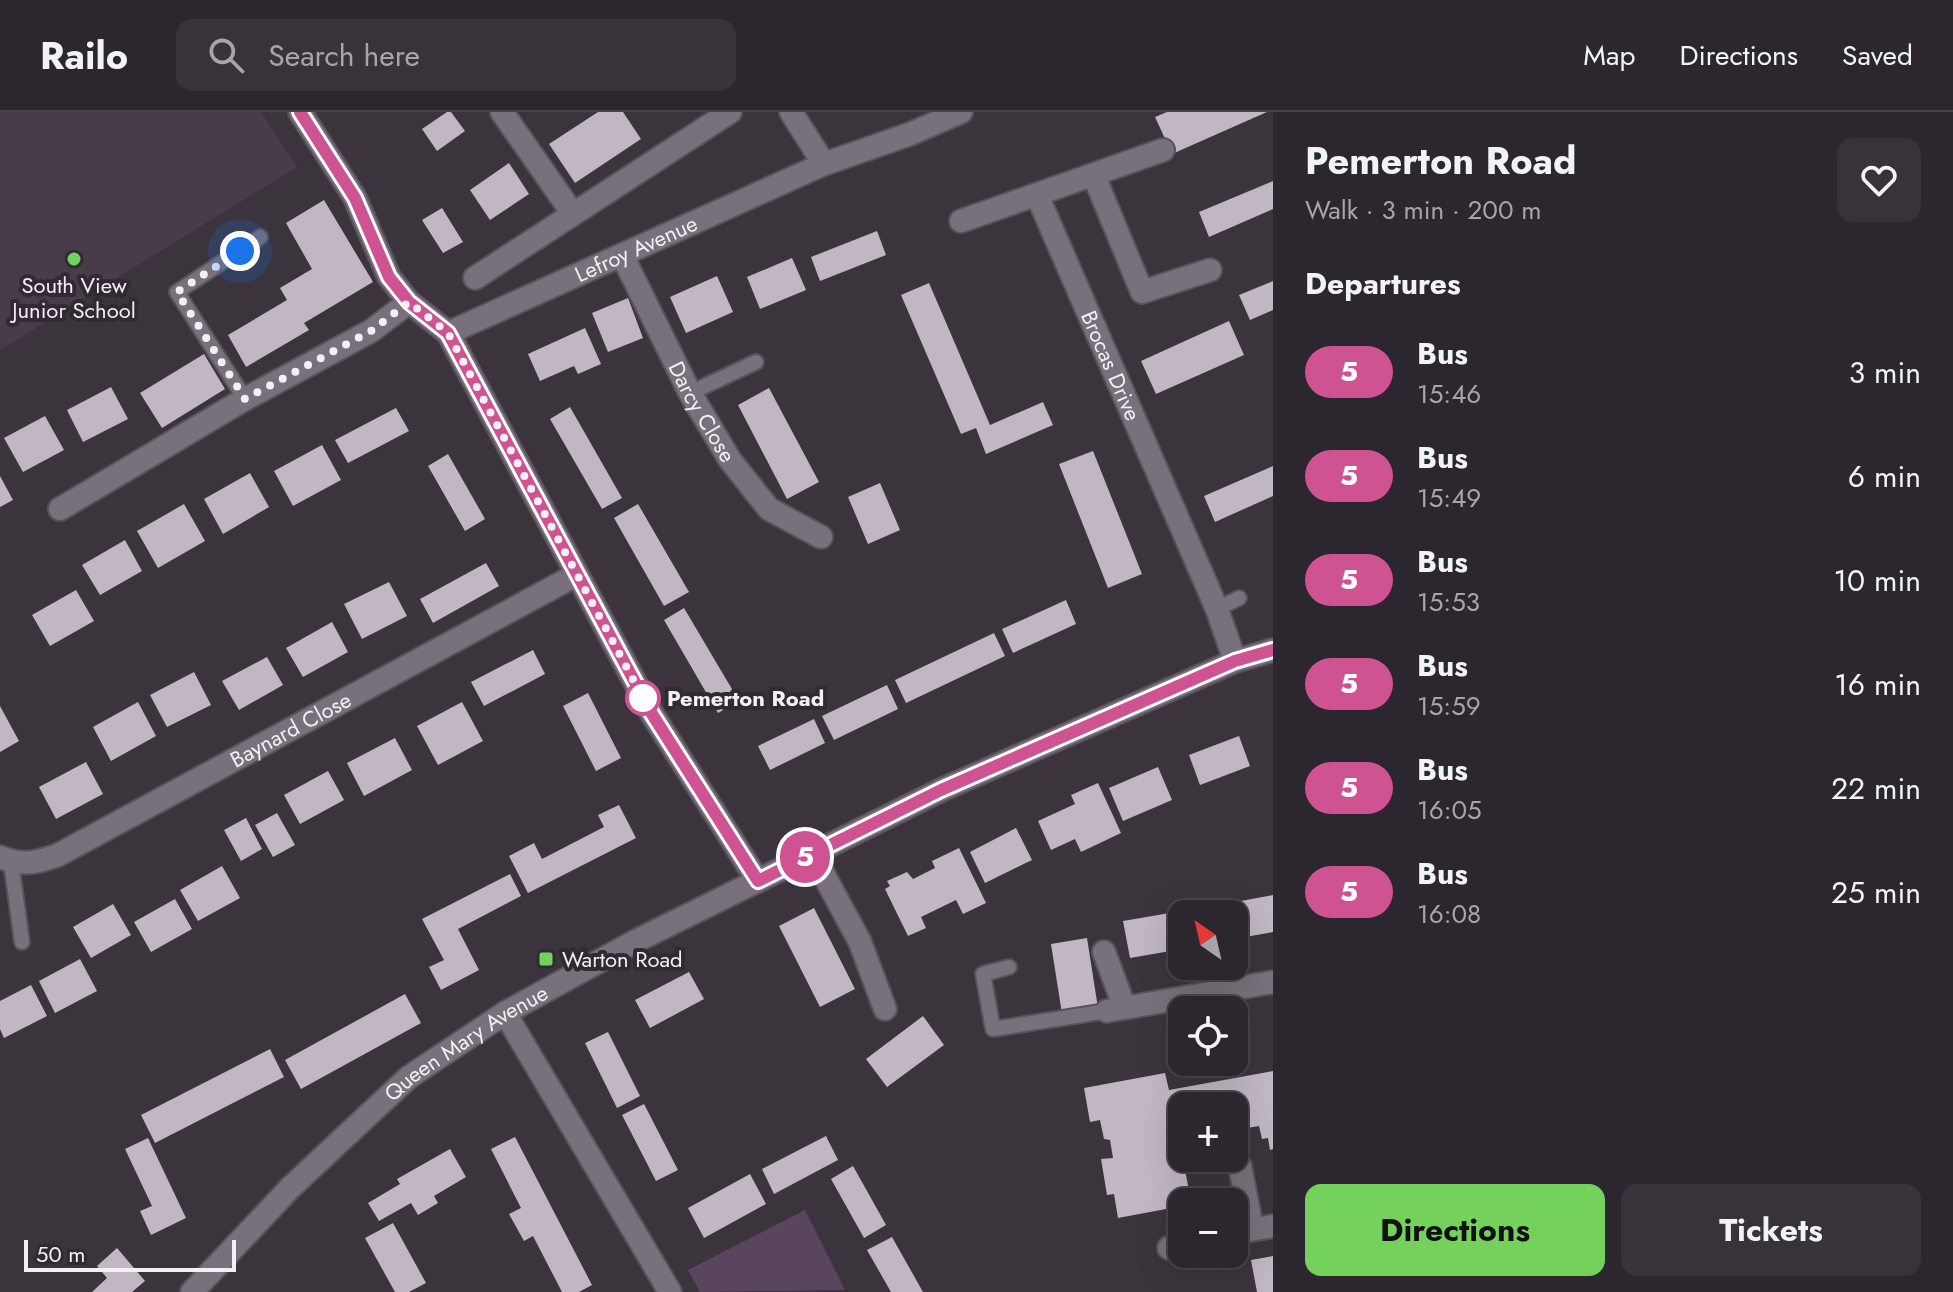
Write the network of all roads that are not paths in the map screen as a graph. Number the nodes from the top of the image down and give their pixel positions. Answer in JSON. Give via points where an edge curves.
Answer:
{"nodes":[{"id":1,"x":300,"y":112,"type":"edge"},
{"id":2,"x":502,"y":112,"type":"edge"},
{"id":3,"x":730,"y":112,"type":"edge"},
{"id":4,"x":791,"y":112,"type":"edge"},
{"id":5,"x":961,"y":112,"type":"edge"},
{"id":6,"x":1163,"y":150,"type":"dead end"},
{"id":7,"x":824,"y":164,"type":"junction"},
{"id":8,"x":1094,"y":176,"type":"junction"},
{"id":9,"x":1037,"y":195,"type":"junction"},
{"id":10,"x":573,"y":214,"type":"junction"},
{"id":11,"x":961,"y":221,"type":"dead end"},
{"id":12,"x":260,"y":237,"type":"dead end"},
{"id":13,"x":622,"y":255,"type":"junction"},
{"id":14,"x":1210,"y":270,"type":"dead end"},
{"id":15,"x":475,"y":278,"type":"dead end"},
{"id":16,"x":409,"y":302,"type":"junction"},
{"id":17,"x":448,"y":333,"type":"junction"},
{"id":18,"x":756,"y":362,"type":"dead end"},
{"id":19,"x":690,"y":393,"type":"junction"},
{"id":20,"x":245,"y":399,"type":"junction"},
{"id":21,"x":59,"y":506,"type":"dead end"},
{"id":22,"x":821,"y":537,"type":"dead end"},
{"id":23,"x":576,"y":575,"type":"junction"},
{"id":24,"x":1239,"y":598,"type":"dead end"},
{"id":25,"x":1217,"y":609,"type":"junction"},
{"id":26,"x":1273,"y":650,"type":"edge"},
{"id":27,"x":1235,"y":661,"type":"junction"},
{"id":28,"x":812,"y":853,"type":"junction"},
{"id":29,"x":6,"y":860,"type":"edge"},
{"id":30,"x":758,"y":881,"type":"junction"},
{"id":31,"x":22,"y":942,"type":"dead end"},
{"id":32,"x":1104,"y":952,"type":"dead end"},
{"id":33,"x":1009,"y":967,"type":"dead end"},
{"id":34,"x":1273,"y":982,"type":"edge"},
{"id":35,"x":1116,"y":1008,"type":"junction"},
{"id":36,"x":885,"y":1009,"type":"dead end"},
{"id":37,"x":505,"y":1013,"type":"junction"},
{"id":38,"x":1241,"y":1172,"type":"edge"},
{"id":39,"x":1253,"y":1229,"type":"edge"},
{"id":40,"x":192,"y":1292,"type":"edge"},
{"id":41,"x":670,"y":1292,"type":"edge"}],
"edges":[{"from":1,"to":16,"type":"street","via":[[355,198],[389,277]]},
{"from":2,"to":10,"type":"street"},
{"from":3,"to":10,"type":"street"},
{"from":4,"to":7,"type":"street"},
{"from":5,"to":7,"type":"street","name":"Lefroy Avenue"},
{"from":6,"to":8,"type":"street"},
{"from":7,"to":13,"type":"street","name":"Lefroy Avenue"},
{"from":8,"to":9,"type":"street"},
{"from":8,"to":14,"type":"street","via":[[1142,292]]},
{"from":9,"to":11,"type":"street"},
{"from":9,"to":25,"type":"street","name":"Brocas Drive"},
{"from":10,"to":15,"type":"street"},
{"from":12,"to":20,"type":"lane","via":[[177,292]]},
{"from":13,"to":17,"type":"street","name":"Lefroy Avenue"},
{"from":13,"to":19,"type":"street","name":"Darcy Close"},
{"from":16,"to":17,"type":"street"},
{"from":16,"to":20,"type":"street","via":[[371,331]]},
{"from":17,"to":23,"type":"street"},
{"from":18,"to":19,"type":"lane"},
{"from":19,"to":22,"type":"street","name":"Darcy Close","via":[[730,460],[769,509]]},
{"from":20,"to":21,"type":"street"},
{"from":23,"to":29,"type":"street","name":"Baynard Close","via":[[58,855],[38,863]]},
{"from":23,"to":30,"type":"street","via":[[652,714]]},
{"from":24,"to":25,"type":"lane"},
{"from":25,"to":27,"type":"street","name":"Brocas Drive"},
{"from":26,"to":27,"type":"street","name":"Queen Mary Avenue"},
{"from":27,"to":28,"type":"street","name":"Queen Mary Avenue","via":[[941,790]]},
{"from":28,"to":30,"type":"street","name":"Queen Mary Avenue"},
{"from":28,"to":36,"type":"street","via":[[860,942]]},
{"from":29,"to":31,"type":"lane"},
{"from":30,"to":37,"type":"street","name":"Queen Mary Avenue"},
{"from":32,"to":35,"type":"street"},
{"from":33,"to":35,"type":"lane","via":[[983,974],[993,1029]]},
{"from":34,"to":35,"type":"street"},
{"from":37,"to":40,"type":"street","name":"Queen Mary Avenue","via":[[409,1077],[290,1188]]},
{"from":37,"to":41,"type":"street"},
{"from":38,"to":39,"type":"street"}]}
